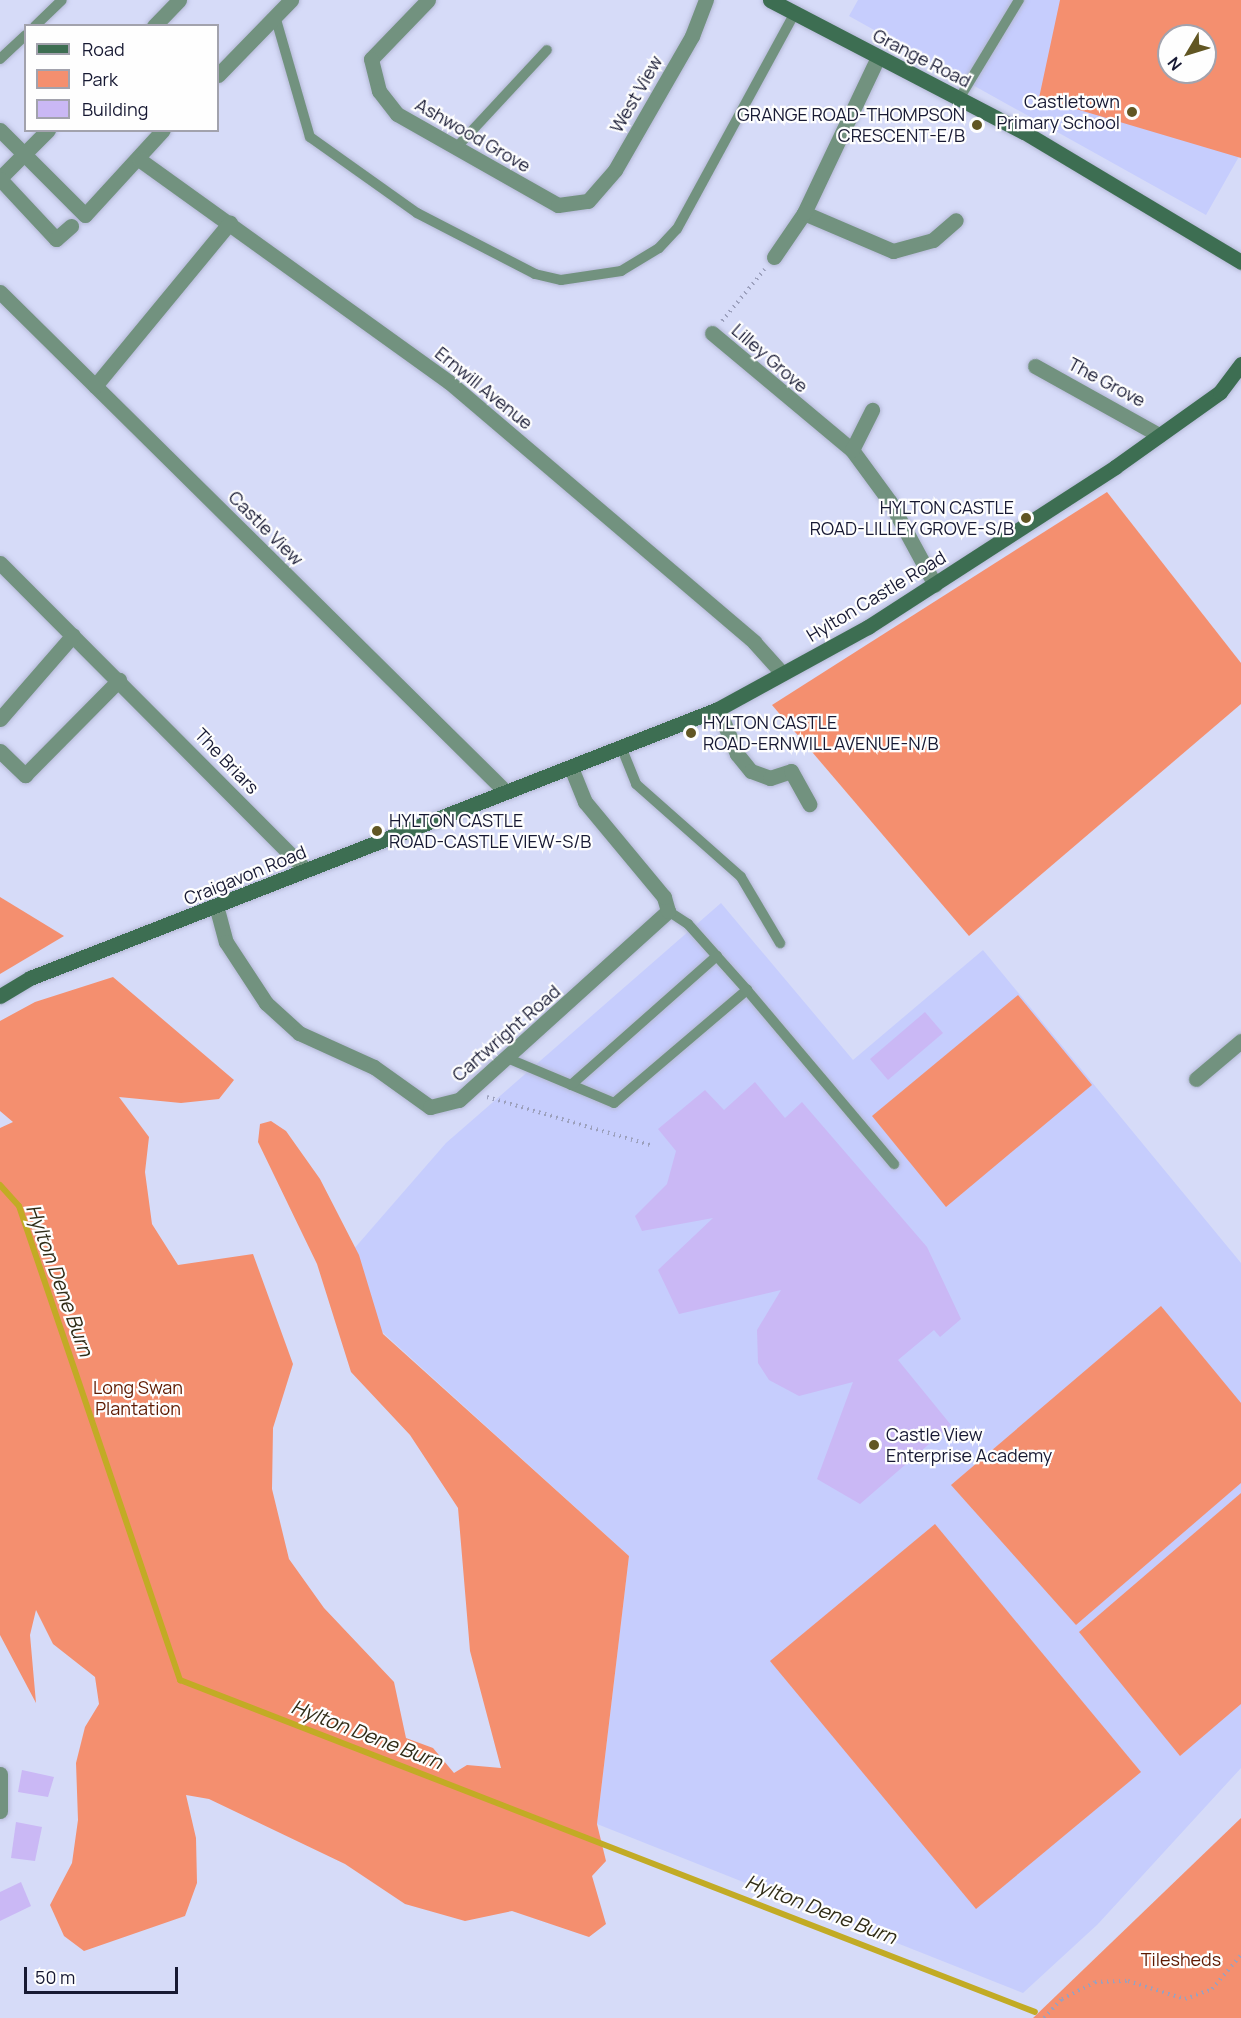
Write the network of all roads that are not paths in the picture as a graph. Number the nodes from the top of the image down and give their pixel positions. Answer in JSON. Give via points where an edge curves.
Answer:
{"nodes":[{"id":1,"x":62,"y":0,"type":"edge"},
{"id":2,"x":179,"y":0,"type":"edge"},
{"id":3,"x":291,"y":0,"type":"edge"},
{"id":4,"x":428,"y":0,"type":"edge"},
{"id":5,"x":706,"y":0,"type":"edge"},
{"id":6,"x":770,"y":0,"type":"edge"},
{"id":7,"x":1019,"y":0,"type":"edge"},
{"id":8,"x":795,"y":13,"type":"junction"},
{"id":9,"x":275,"y":16,"type":"junction"},
{"id":10,"x":37,"y":24,"type":"edge"},
{"id":11,"x":155,"y":24,"type":"edge"},
{"id":12,"x":24,"y":37,"type":"edge"},
{"id":13,"x":547,"y":50,"type":"dead end"},
{"id":14,"x":878,"y":57,"type":"junction"},
{"id":15,"x":0,"y":59,"type":"edge"},
{"id":16,"x":219,"y":74,"type":"edge"},
{"id":17,"x":959,"y":99,"type":"junction"},
{"id":18,"x":0,"y":130,"type":"edge"},
{"id":19,"x":46,"y":132,"type":"edge"},
{"id":20,"x":161,"y":132,"type":"edge"},
{"id":21,"x":455,"y":149,"type":"junction"},
{"id":22,"x":24,"y":154,"type":"junction"},
{"id":23,"x":140,"y":160,"type":"junction"},
{"id":24,"x":0,"y":179,"type":"edge"},
{"id":25,"x":588,"y":201,"type":"joint"},
{"id":26,"x":804,"y":213,"type":"junction"},
{"id":27,"x":956,"y":220,"type":"dead end"},
{"id":28,"x":230,"y":222,"type":"junction"},
{"id":29,"x":71,"y":226,"type":"dead end"},
{"id":30,"x":774,"y":257,"type":"road end"},
{"id":31,"x":1241,"y":262,"type":"edge"},
{"id":32,"x":0,"y":292,"type":"edge"},
{"id":33,"x":712,"y":333,"type":"road end"},
{"id":34,"x":1035,"y":366,"type":"dead end"},
{"id":35,"x":1239,"y":371,"type":"edge"},
{"id":36,"x":95,"y":386,"type":"junction"},
{"id":37,"x":872,"y":410,"type":"dead end"},
{"id":38,"x":1159,"y":435,"type":"junction"},
{"id":39,"x":852,"y":450,"type":"junction"},
{"id":40,"x":0,"y":563,"type":"edge"},
{"id":41,"x":935,"y":585,"type":"junction"},
{"id":42,"x":73,"y":635,"type":"junction"},
{"id":43,"x":782,"y":673,"type":"junction"},
{"id":44,"x":119,"y":680,"type":"junction"},
{"id":45,"x":718,"y":709,"type":"junction"},
{"id":46,"x":0,"y":719,"type":"edge"},
{"id":47,"x":622,"y":749,"type":"junction"},
{"id":48,"x":0,"y":751,"type":"edge"},
{"id":49,"x":571,"y":768,"type":"junction"},
{"id":50,"x":505,"y":791,"type":"junction"},
{"id":51,"x":809,"y":804,"type":"dead end"},
{"id":52,"x":306,"y":870,"type":"junction"},
{"id":53,"x":216,"y":909,"type":"junction"},
{"id":54,"x":668,"y":911,"type":"junction"},
{"id":55,"x":780,"y":943,"type":"dead end"},
{"id":56,"x":717,"y":956,"type":"junction"},
{"id":57,"x":747,"y":990,"type":"junction"},
{"id":58,"x":0,"y":996,"type":"edge"},
{"id":59,"x":1241,"y":1041,"type":"edge"},
{"id":60,"x":507,"y":1058,"type":"junction"},
{"id":61,"x":1196,"y":1079,"type":"dead end"},
{"id":62,"x":571,"y":1085,"type":"junction"},
{"id":63,"x":894,"y":1164,"type":"dead end"},
{"id":64,"x":0,"y":1774,"type":"edge"},
{"id":65,"x":0,"y":1811,"type":"edge"}],
"edges":[{"from":1,"to":10,"type":"lane"},
{"from":2,"to":11,"type":"street"},
{"from":3,"to":9,"type":"street"},
{"from":4,"to":21,"type":"street","name":"Ashwood Grove","via":[[371,59],[379,91],[397,114]]},
{"from":5,"to":25,"type":"street","name":"West View","via":[[692,36],[615,170]]},
{"from":6,"to":8,"type":"street","name":"Grange Road"},
{"from":7,"to":17,"type":"lane"},
{"from":8,"to":9,"type":"lane","via":[[677,229],[659,248],[621,271],[561,280],[535,274],[417,213],[310,138]]},
{"from":8,"to":14,"type":"street","name":"Grange Road"},
{"from":9,"to":16,"type":"street"},
{"from":12,"to":15,"type":"lane"},
{"from":13,"to":21,"type":"lane"},
{"from":14,"to":17,"type":"street","name":"Grange Road"},
{"from":14,"to":26,"type":"street"},
{"from":17,"to":31,"type":"street","name":"Grange Road"},
{"from":18,"to":22,"type":"street"},
{"from":19,"to":22,"type":"street"},
{"from":20,"to":23,"type":"street"},
{"from":21,"to":25,"type":"street","name":"Ashwood Grove","via":[[558,205]]},
{"from":22,"to":23,"type":"street","via":[[85,215]]},
{"from":22,"to":24,"type":"street"},
{"from":23,"to":28,"type":"street","name":"Ernwill Avenue"},
{"from":24,"to":29,"type":"street","via":[[56,240]]},
{"from":26,"to":27,"type":"street","via":[[893,251],[933,240]]},
{"from":26,"to":30,"type":"street"},
{"from":28,"to":36,"type":"street"},
{"from":28,"to":43,"type":"street","name":"Ernwill Avenue","via":[[449,382],[754,642]]},
{"from":32,"to":36,"type":"street","name":"Castle View"},
{"from":33,"to":39,"type":"street","name":"Lilley Grove"},
{"from":34,"to":38,"type":"street","name":"The Grove"},
{"from":35,"to":38,"type":"street","name":"Hylton Castle Road"},
{"from":36,"to":50,"type":"street","name":"Castle View"},
{"from":37,"to":39,"type":"street"},
{"from":38,"to":41,"type":"street","name":"Hylton Castle Road"},
{"from":39,"to":41,"type":"street","name":"Lilley Grove","via":[[890,502]]},
{"from":40,"to":42,"type":"street","name":"The Briars"},
{"from":41,"to":43,"type":"street","name":"Hylton Castle Road"},
{"from":42,"to":44,"type":"street","name":"The Briars"},
{"from":42,"to":46,"type":"street"},
{"from":43,"to":45,"type":"street","name":"Hylton Castle Road"},
{"from":44,"to":48,"type":"street","via":[[25,775]]},
{"from":44,"to":52,"type":"street","name":"The Briars"},
{"from":45,"to":47,"type":"street","name":"Hylton Castle Road"},
{"from":45,"to":51,"type":"street","via":[[737,754],[751,771],[770,778],[791,771]]},
{"from":47,"to":49,"type":"street","name":"Hylton Castle Road"},
{"from":47,"to":55,"type":"lane","via":[[636,784],[741,877]]},
{"from":49,"to":50,"type":"street","name":"Hylton Castle Road"},
{"from":49,"to":54,"type":"street","via":[[585,802],[664,897]]},
{"from":50,"to":52,"type":"street","name":"Craigavon Road"},
{"from":52,"to":53,"type":"street","name":"Craigavon Road"},
{"from":53,"to":58,"type":"street","name":"Craigavon Road","via":[[30,978]]},
{"from":53,"to":60,"type":"street","name":"Cartwright Road","via":[[226,942],[266,1003],[299,1033],[374,1067],[430,1107],[468,1092]]},
{"from":54,"to":56,"type":"lane","via":[[688,924]]},
{"from":54,"to":60,"type":"street","name":"Cartwright Road"},
{"from":56,"to":57,"type":"lane"},
{"from":56,"to":62,"type":"lane"},
{"from":57,"to":62,"type":"lane","via":[[614,1103]]},
{"from":57,"to":63,"type":"lane"},
{"from":59,"to":61,"type":"street"},
{"from":60,"to":62,"type":"lane"},
{"from":64,"to":65,"type":"street"}]}
